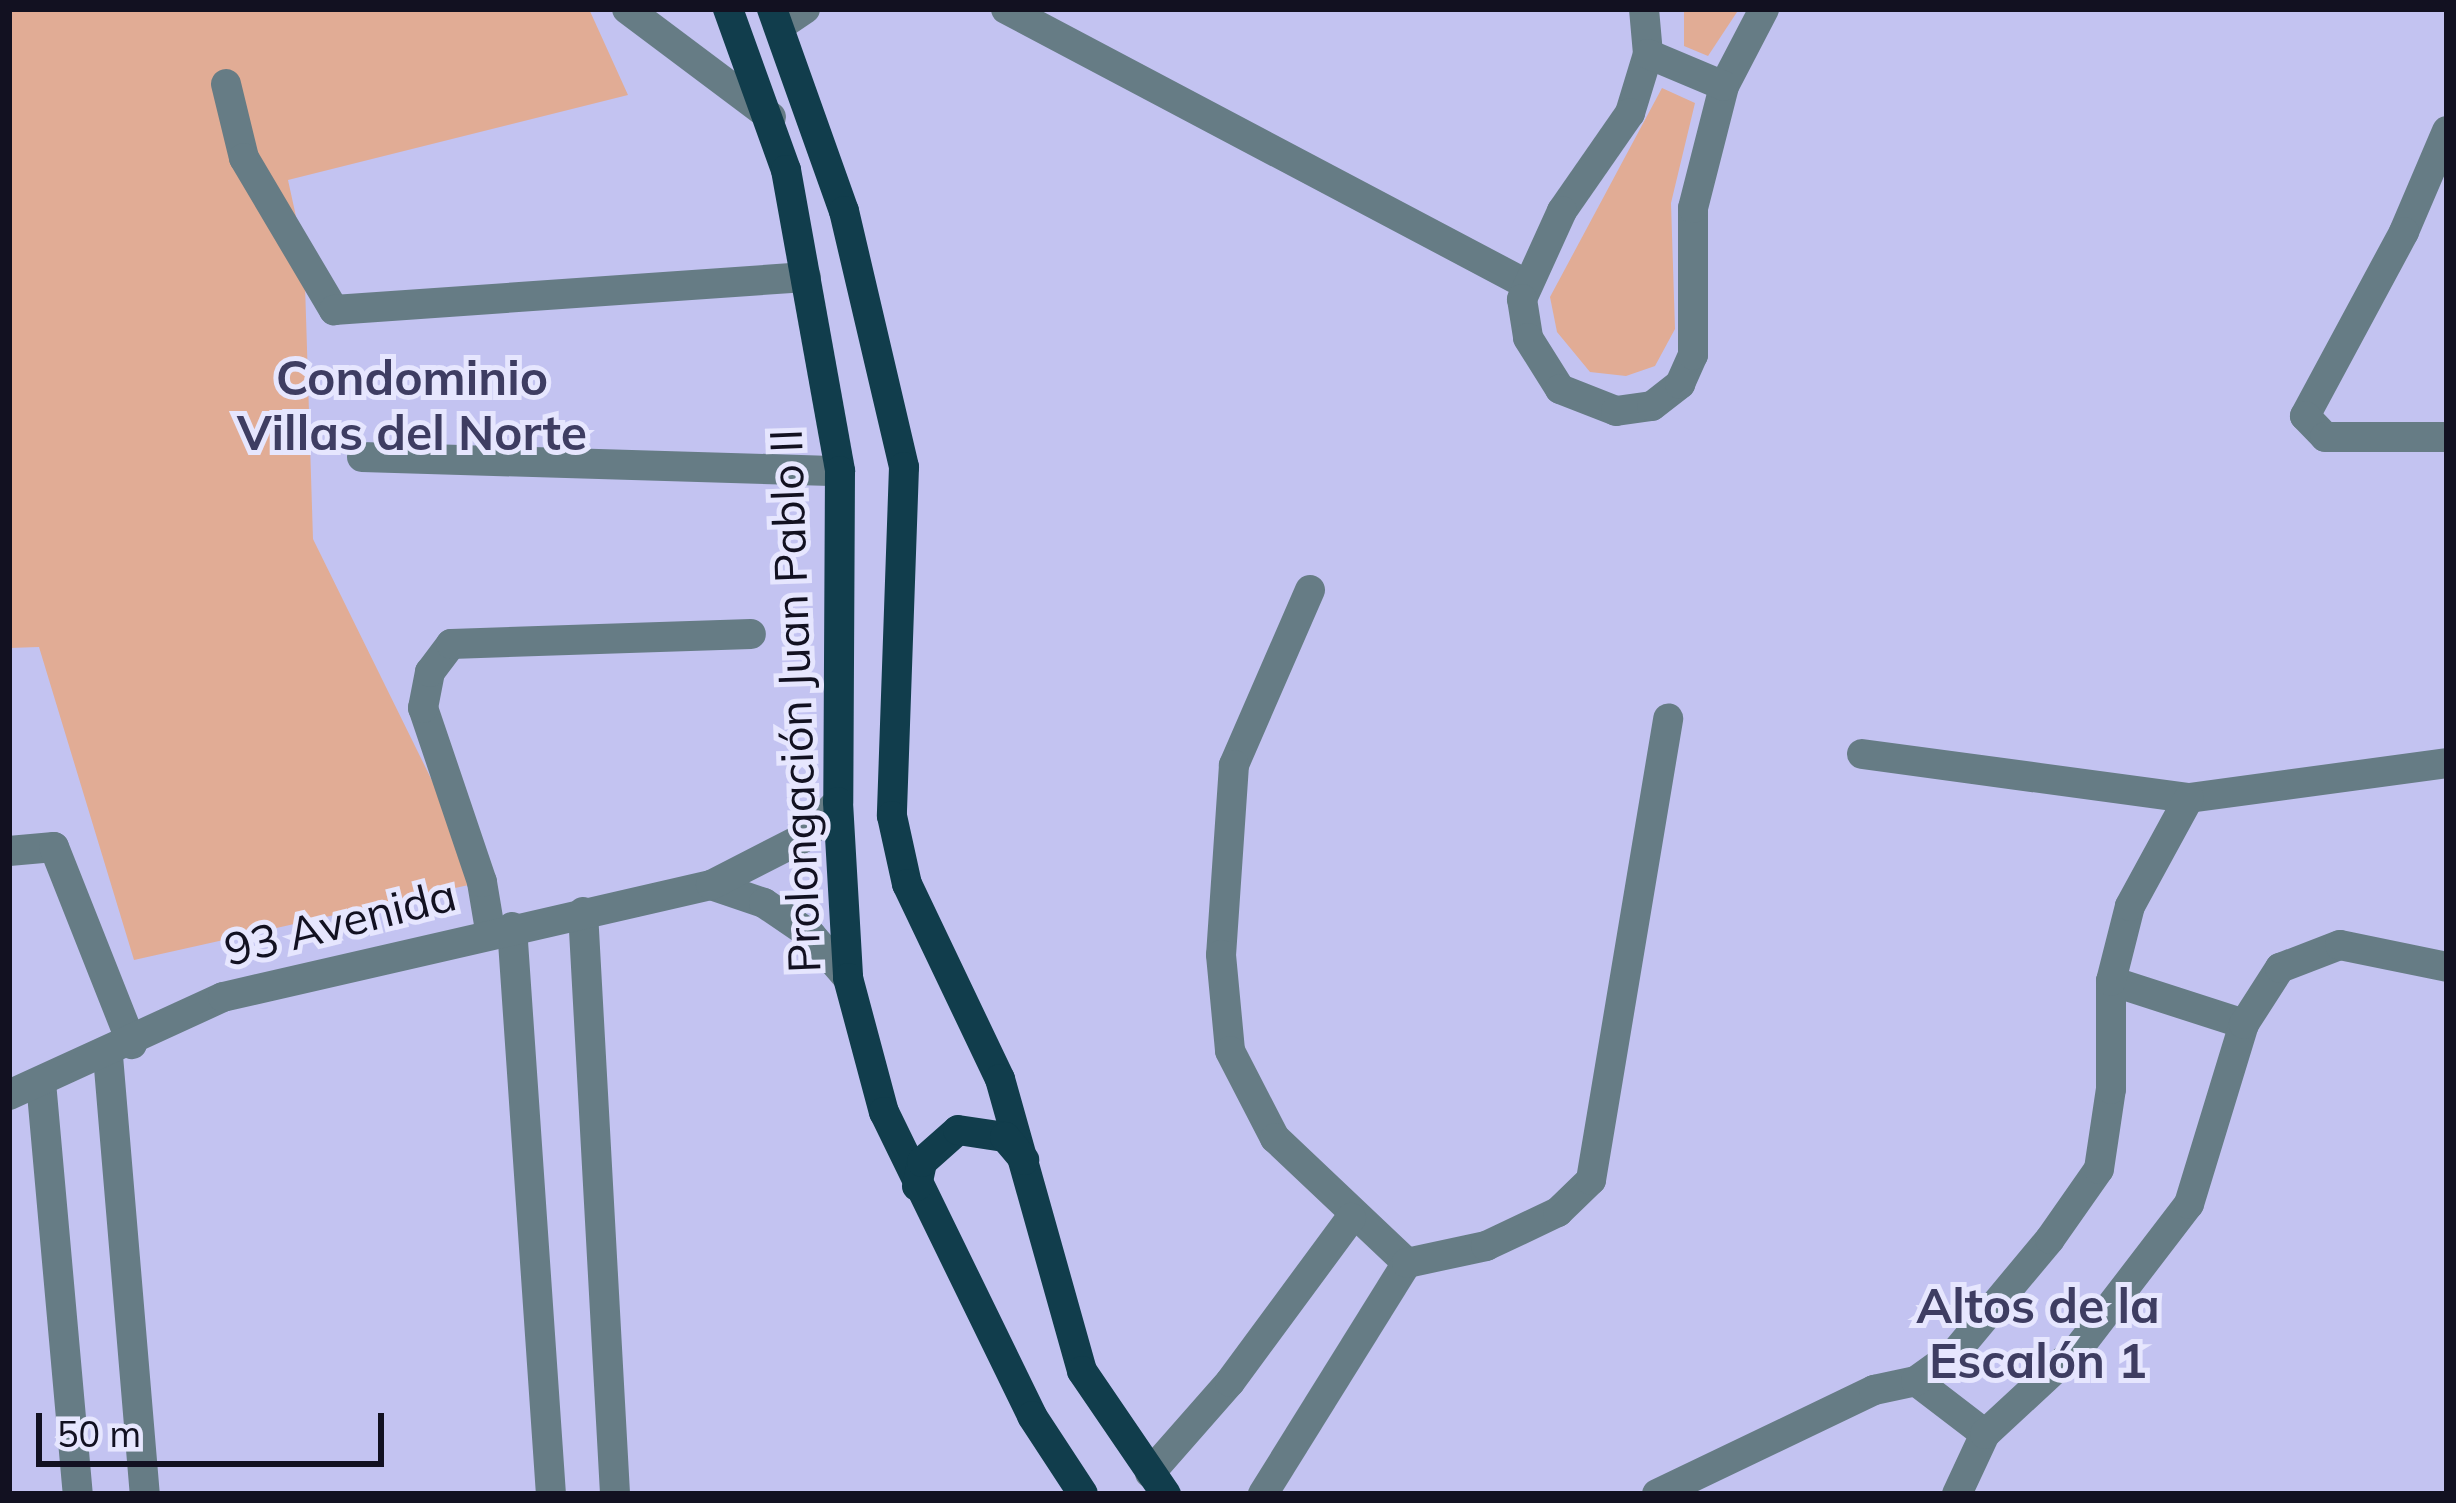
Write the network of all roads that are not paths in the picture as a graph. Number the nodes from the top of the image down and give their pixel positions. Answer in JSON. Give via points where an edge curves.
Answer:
{"nodes":[{"id":1,"x":627,"y":9,"type":"edge"},
{"id":2,"x":728,"y":9,"type":"edge"},
{"id":3,"x":1006,"y":9,"type":"edge"},
{"id":4,"x":1644,"y":9,"type":"edge"},
{"id":5,"x":1764,"y":9,"type":"edge"},
{"id":6,"x":786,"y":14,"type":"edge"},
{"id":7,"x":1648,"y":54,"type":"junction"},
{"id":8,"x":226,"y":84,"type":"dead end"},
{"id":9,"x":1724,"y":86,"type":"junction"},
{"id":10,"x":771,"y":117,"type":"junction"},
{"id":11,"x":2447,"y":131,"type":"edge"},
{"id":12,"x":806,"y":277,"type":"junction"},
{"id":13,"x":1526,"y":284,"type":"junction"},
{"id":14,"x":2447,"y":437,"type":"edge"},
{"id":15,"x":362,"y":457,"type":"dead end"},
{"id":16,"x":840,"y":471,"type":"junction"},
{"id":17,"x":1310,"y":590,"type":"dead end"},
{"id":18,"x":751,"y":634,"type":"dead end"},
{"id":19,"x":1668,"y":718,"type":"dead end"},
{"id":20,"x":1862,"y":754,"type":"dead end"},
{"id":21,"x":2447,"y":763,"type":"edge"},
{"id":22,"x":2189,"y":798,"type":"junction"},
{"id":23,"x":838,"y":802,"type":"junction"},
{"id":24,"x":9,"y":851,"type":"edge"},
{"id":25,"x":711,"y":885,"type":"junction"},
{"id":26,"x":583,"y":913,"type":"junction"},
{"id":27,"x":501,"y":929,"type":"junction"},
{"id":28,"x":2447,"y":967,"type":"edge"},
{"id":29,"x":848,"y":978,"type":"junction"},
{"id":30,"x":2111,"y":981,"type":"junction"},
{"id":31,"x":2244,"y":1024,"type":"junction"},
{"id":32,"x":120,"y":1050,"type":"junction"},
{"id":33,"x":40,"y":1082,"type":"junction"},
{"id":34,"x":9,"y":1095,"type":"edge"},
{"id":35,"x":917,"y":1186,"type":"junction"},
{"id":36,"x":1035,"y":1188,"type":"junction"},
{"id":37,"x":1352,"y":1218,"type":"junction"},
{"id":38,"x":1407,"y":1262,"type":"junction"},
{"id":39,"x":1916,"y":1381,"type":"junction"},
{"id":40,"x":1985,"y":1435,"type":"junction"},
{"id":41,"x":1158,"y":1484,"type":"edge"},
{"id":42,"x":78,"y":1494,"type":"edge"},
{"id":43,"x":145,"y":1494,"type":"edge"},
{"id":44,"x":550,"y":1494,"type":"edge"},
{"id":45,"x":615,"y":1494,"type":"edge"},
{"id":46,"x":1083,"y":1494,"type":"edge"},
{"id":47,"x":1263,"y":1494,"type":"edge"},
{"id":48,"x":1657,"y":1494,"type":"edge"},
{"id":49,"x":1957,"y":1494,"type":"edge"}],
"edges":[{"from":1,"to":10,"type":"street"},
{"from":2,"to":10,"type":"main road","name":"Prolongación Juan Pablo II"},
{"from":3,"to":13,"type":"street"},
{"from":4,"to":7,"type":"street"},
{"from":5,"to":9,"type":"street"},
{"from":6,"to":36,"type":"main road","via":[[844,211],[904,467],[892,816],[907,884],[1000,1079]]},
{"from":7,"to":9,"type":"street"},
{"from":7,"to":13,"type":"street","via":[[1630,112],[1562,211]]},
{"from":8,"to":12,"type":"street","via":[[244,158],[334,310]]},
{"from":9,"to":13,"type":"street","via":[[1693,208],[1699,324],[1680,384],[1652,406],[1616,411],[1560,389],[1528,338]]},
{"from":10,"to":12,"type":"main road","name":"Prolongación Juan Pablo II"},
{"from":11,"to":14,"type":"street","via":[[2305,416],[2325,437]]},
{"from":12,"to":16,"type":"main road","name":"Prolongación Juan Pablo II"},
{"from":15,"to":16,"type":"street"},
{"from":16,"to":23,"type":"main road","name":"Prolongación Juan Pablo II"},
{"from":17,"to":37,"type":"street","via":[[1234,765],[1221,955],[1230,1051],[1275,1138]]},
{"from":18,"to":27,"type":"street","via":[[451,644],[430,672],[423,708]]},
{"from":19,"to":38,"type":"street","via":[[1592,1180],[1558,1212],[1486,1246]]},
{"from":20,"to":22,"type":"street"},
{"from":21,"to":22,"type":"street"},
{"from":22,"to":30,"type":"street","via":[[2130,906]]},
{"from":23,"to":25,"type":"street","name":"93 Avenida","via":[[803,838]]},
{"from":23,"to":29,"type":"main road","name":"Prolongación Juan Pablo II"},
{"from":24,"to":32,"type":"street","via":[[54,848]]},
{"from":25,"to":26,"type":"street","name":"93 Avenida"},
{"from":25,"to":29,"type":"street","via":[[780,913]]},
{"from":26,"to":27,"type":"street","name":"93 Avenida"},
{"from":26,"to":45,"type":"street"},
{"from":27,"to":32,"type":"street","name":"93 Avenida","via":[[223,997]]},
{"from":27,"to":44,"type":"street"},
{"from":28,"to":31,"type":"street","via":[[2340,945],[2280,968]]},
{"from":29,"to":35,"type":"main road","name":"Prolongación Juan Pablo II","via":[[884,1112]]},
{"from":30,"to":31,"type":"street"},
{"from":30,"to":39,"type":"street","via":[[2111,1089],[2098,1169],[1981,1324]]},
{"from":31,"to":40,"type":"street","via":[[2189,1204],[2080,1346]]},
{"from":32,"to":33,"type":"street","name":"93 Avenida"},
{"from":32,"to":43,"type":"street"},
{"from":33,"to":34,"type":"street","name":"93 Avenida"},
{"from":33,"to":42,"type":"street"},
{"from":35,"to":36,"type":"main road","via":[[937,1142],[982,1129],[1022,1156]]},
{"from":35,"to":46,"type":"main road","name":"Prolongación Juan Pablo II","via":[[1032,1416]]},
{"from":36,"to":41,"type":"main road","via":[[1082,1371]]},
{"from":37,"to":38,"type":"street"},
{"from":37,"to":41,"type":"street"},
{"from":38,"to":47,"type":"street"},
{"from":39,"to":40,"type":"street"},
{"from":39,"to":48,"type":"street","via":[[1874,1390]]},
{"from":40,"to":49,"type":"street"}]}
